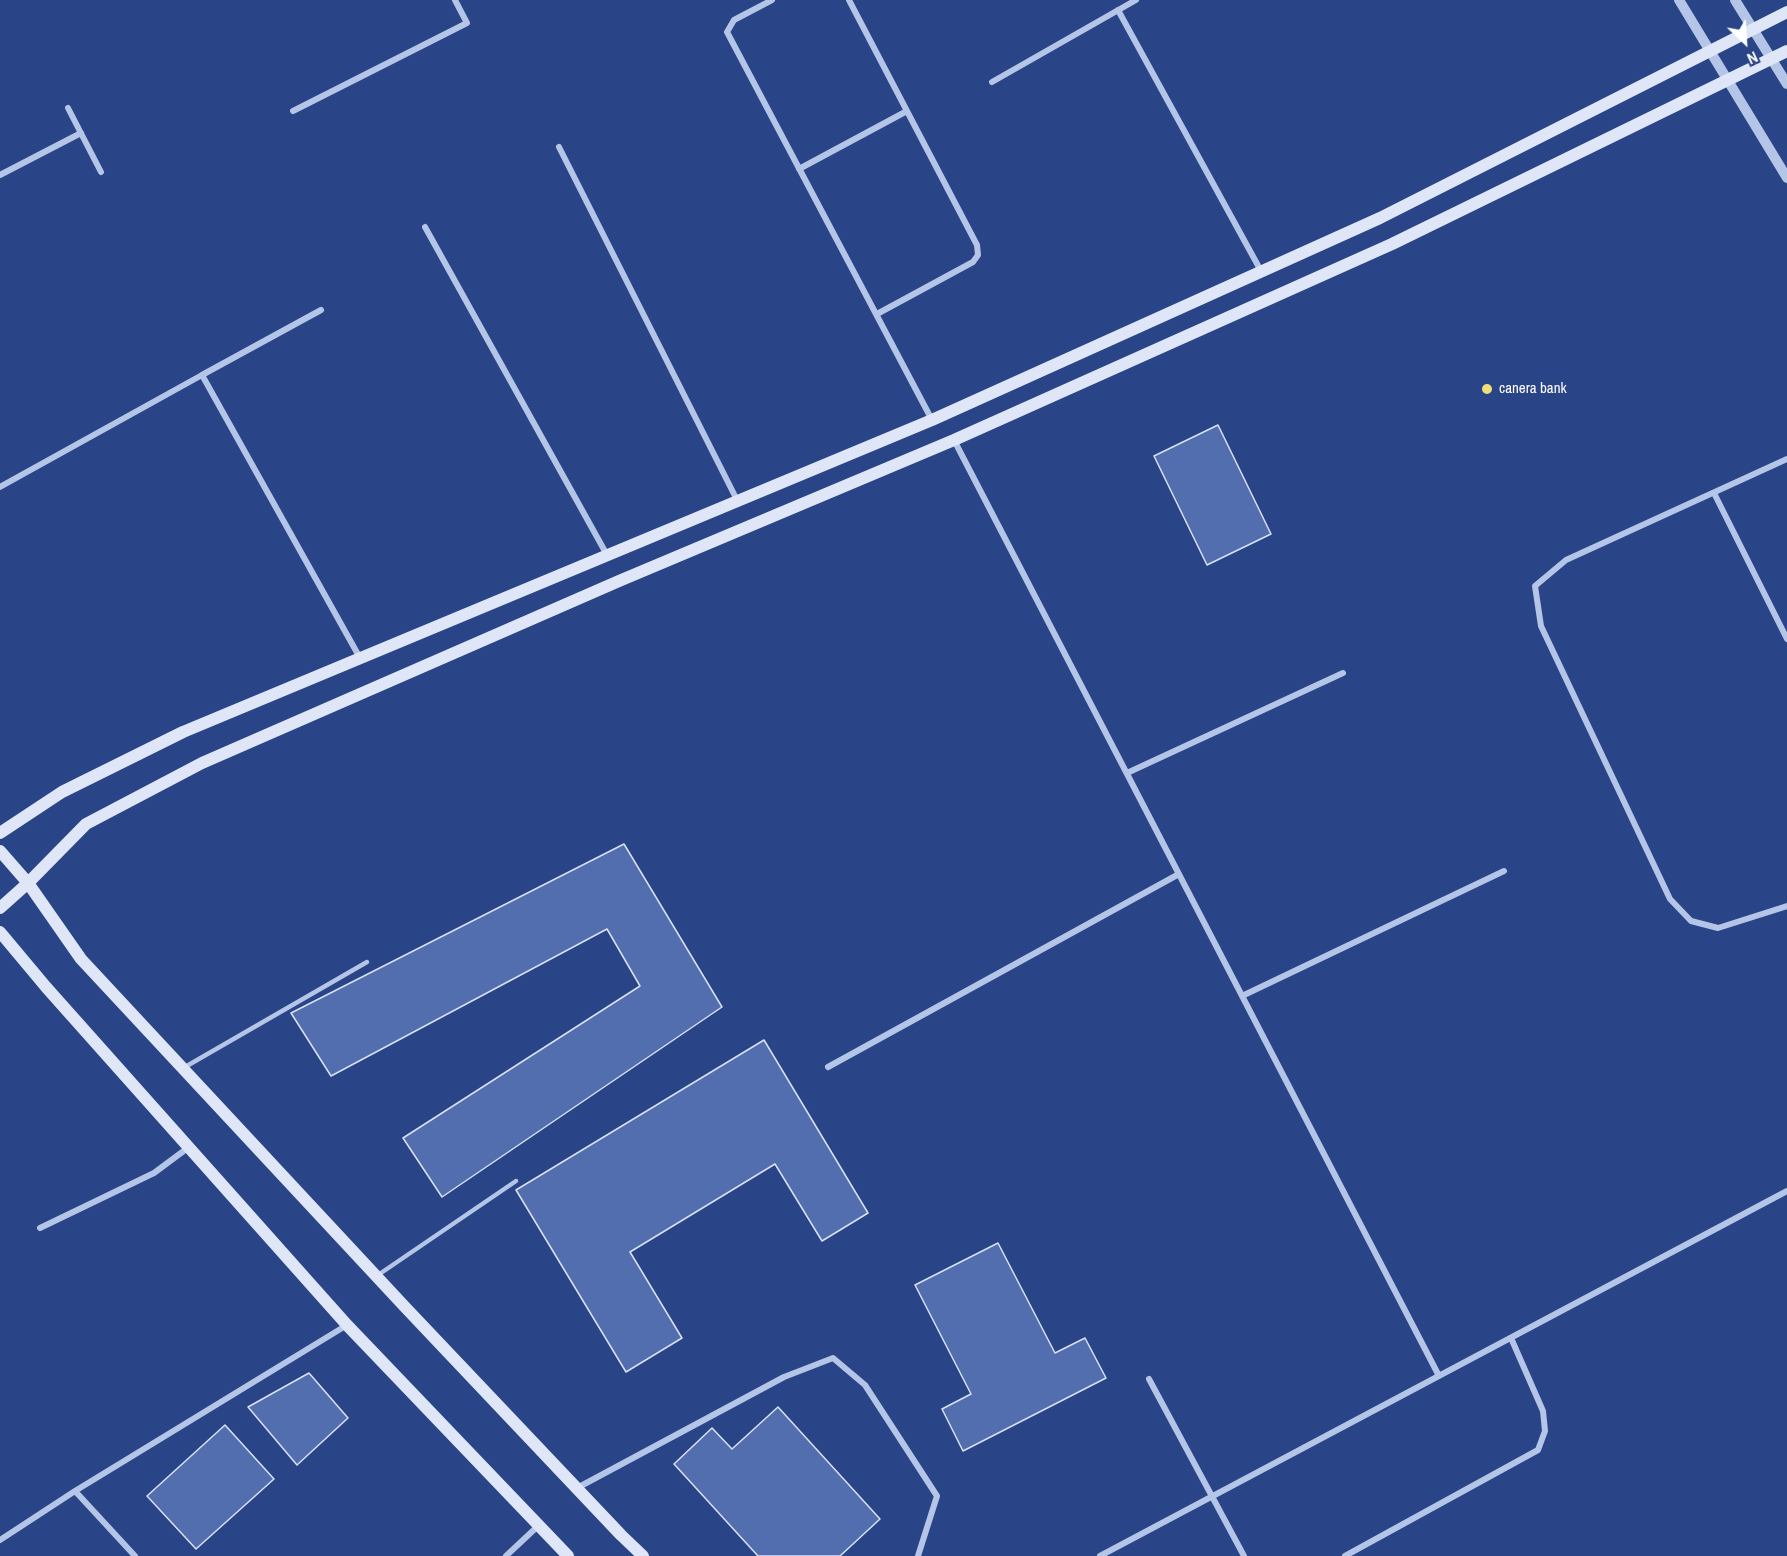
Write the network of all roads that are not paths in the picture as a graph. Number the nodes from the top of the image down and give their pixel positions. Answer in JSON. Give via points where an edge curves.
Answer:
{"nodes":[{"id":1,"x":455,"y":0,"type":"edge"},
{"id":2,"x":772,"y":0,"type":"edge"},
{"id":3,"x":849,"y":0,"type":"edge"},
{"id":4,"x":1136,"y":0,"type":"edge"},
{"id":5,"x":1679,"y":0,"type":"edge"},
{"id":6,"x":1735,"y":0,"type":"edge"},
{"id":7,"x":1118,"y":10,"type":"junction"},
{"id":8,"x":1787,"y":12,"type":"edge"},
{"id":9,"x":1754,"y":30,"type":"junction"},
{"id":10,"x":1710,"y":51,"type":"junction"},
{"id":11,"x":1787,"y":51,"type":"edge"},
{"id":12,"x":1772,"y":60,"type":"junction"},
{"id":13,"x":1727,"y":79,"type":"junction"},
{"id":14,"x":992,"y":81,"type":"dead end"},
{"id":15,"x":1787,"y":84,"type":"edge"},
{"id":16,"x":68,"y":108,"type":"dead end"},
{"id":17,"x":293,"y":111,"type":"dead end"},
{"id":18,"x":907,"y":111,"type":"junction"},
{"id":19,"x":81,"y":132,"type":"junction"},
{"id":20,"x":559,"y":147,"type":"dead end"},
{"id":21,"x":799,"y":169,"type":"junction"},
{"id":22,"x":101,"y":172,"type":"dead end"},
{"id":23,"x":0,"y":175,"type":"edge"},
{"id":24,"x":1787,"y":178,"type":"edge"},
{"id":25,"x":425,"y":227,"type":"dead end"},
{"id":26,"x":1261,"y":272,"type":"junction"},
{"id":27,"x":321,"y":310,"type":"dead end"},
{"id":28,"x":877,"y":314,"type":"junction"},
{"id":29,"x":202,"y":375,"type":"junction"},
{"id":30,"x":932,"y":420,"type":"junction"},
{"id":31,"x":954,"y":440,"type":"junction"},
{"id":32,"x":1787,"y":459,"type":"edge"},
{"id":33,"x":0,"y":487,"type":"edge"},
{"id":34,"x":1714,"y":493,"type":"junction"},
{"id":35,"x":737,"y":500,"type":"junction"},
{"id":36,"x":607,"y":555,"type":"junction"},
{"id":37,"x":1787,"y":639,"type":"edge"},
{"id":38,"x":360,"y":658,"type":"junction"},
{"id":39,"x":1343,"y":673,"type":"dead end"},
{"id":40,"x":1127,"y":773,"type":"junction"},
{"id":41,"x":0,"y":833,"type":"edge"},
{"id":42,"x":0,"y":851,"type":"edge"},
{"id":43,"x":1504,"y":871,"type":"dead end"},
{"id":44,"x":1179,"y":874,"type":"junction"},
{"id":45,"x":27,"y":883,"type":"junction"},
{"id":46,"x":1787,"y":906,"type":"edge"},
{"id":47,"x":0,"y":908,"type":"edge"},
{"id":48,"x":0,"y":932,"type":"edge"},
{"id":49,"x":367,"y":962,"type":"dead end"},
{"id":50,"x":1242,"y":996,"type":"junction"},
{"id":51,"x":828,"y":1067,"type":"dead end"},
{"id":52,"x":183,"y":1069,"type":"junction"},
{"id":53,"x":189,"y":1147,"type":"junction"},
{"id":54,"x":516,"y":1181,"type":"dead end"},
{"id":55,"x":1787,"y":1191,"type":"edge"},
{"id":56,"x":40,"y":1228,"type":"dead end"},
{"id":57,"x":376,"y":1276,"type":"junction"},
{"id":58,"x":347,"y":1325,"type":"junction"},
{"id":59,"x":1511,"y":1338,"type":"junction"},
{"id":60,"x":1439,"y":1376,"type":"junction"},
{"id":61,"x":1149,"y":1379,"type":"dead end"},
{"id":62,"x":576,"y":1488,"type":"junction"},
{"id":63,"x":75,"y":1491,"type":"junction"},
{"id":64,"x":1212,"y":1497,"type":"junction"},
{"id":65,"x":538,"y":1526,"type":"junction"},
{"id":66,"x":0,"y":1540,"type":"edge"},
{"id":67,"x":135,"y":1556,"type":"edge"},
{"id":68,"x":507,"y":1556,"type":"edge"},
{"id":69,"x":568,"y":1556,"type":"edge"},
{"id":70,"x":643,"y":1556,"type":"edge"},
{"id":71,"x":918,"y":1556,"type":"edge"},
{"id":72,"x":1100,"y":1556,"type":"edge"},
{"id":73,"x":1244,"y":1556,"type":"edge"},
{"id":74,"x":1345,"y":1556,"type":"edge"}],
"edges":[{"from":1,"to":17,"type":"street","via":[[467,23]]},
{"from":2,"to":21,"type":"street","via":[[734,20],[727,32]]},
{"from":3,"to":18,"type":"street"},
{"from":4,"to":7,"type":"street"},
{"from":5,"to":10,"type":"street"},
{"from":6,"to":9,"type":"street"},
{"from":7,"to":14,"type":"street"},
{"from":7,"to":26,"type":"street"},
{"from":8,"to":9,"type":"main road"},
{"from":9,"to":10,"type":"main road"},
{"from":9,"to":12,"type":"street"},
{"from":10,"to":13,"type":"street"},
{"from":10,"to":26,"type":"main road","via":[[1380,218]]},
{"from":11,"to":12,"type":"main road"},
{"from":12,"to":13,"type":"main road"},
{"from":12,"to":15,"type":"street"},
{"from":13,"to":24,"type":"street"},
{"from":13,"to":31,"type":"main road","via":[[1392,244]]},
{"from":16,"to":19,"type":"street"},
{"from":18,"to":21,"type":"street"},
{"from":18,"to":28,"type":"street","via":[[977,244],[978,255],[973,262]]},
{"from":19,"to":22,"type":"street"},
{"from":19,"to":23,"type":"street"},
{"from":20,"to":35,"type":"street"},
{"from":21,"to":28,"type":"street"},
{"from":25,"to":36,"type":"street"},
{"from":26,"to":30,"type":"main road"},
{"from":27,"to":29,"type":"street"},
{"from":28,"to":30,"type":"street"},
{"from":29,"to":33,"type":"street"},
{"from":29,"to":38,"type":"street"},
{"from":30,"to":35,"type":"main road"},
{"from":31,"to":40,"type":"street"},
{"from":31,"to":45,"type":"main road","via":[[202,763],[86,824]]},
{"from":32,"to":34,"type":"street"},
{"from":34,"to":37,"type":"street"},
{"from":34,"to":46,"type":"street","via":[[1566,560],[1535,586],[1540,626],[1670,899],[1691,921],[1718,928]]},
{"from":35,"to":36,"type":"main road"},
{"from":36,"to":38,"type":"main road"},
{"from":38,"to":41,"type":"main road","via":[[183,732],[62,792]]},
{"from":39,"to":40,"type":"street"},
{"from":40,"to":44,"type":"street"},
{"from":42,"to":45,"type":"main road"},
{"from":43,"to":50,"type":"street"},
{"from":44,"to":50,"type":"street"},
{"from":44,"to":51,"type":"street"},
{"from":45,"to":47,"type":"main road"},
{"from":45,"to":52,"type":"main road","via":[[81,959]]},
{"from":48,"to":53,"type":"main road"},
{"from":49,"to":52,"type":"lane"},
{"from":50,"to":60,"type":"street"},
{"from":52,"to":57,"type":"main road"},
{"from":53,"to":56,"type":"street","via":[[154,1173]]},
{"from":53,"to":58,"type":"main road"},
{"from":54,"to":57,"type":"lane"},
{"from":55,"to":59,"type":"street"},
{"from":57,"to":62,"type":"main road"},
{"from":58,"to":63,"type":"street"},
{"from":58,"to":65,"type":"main road"},
{"from":59,"to":60,"type":"street"},
{"from":59,"to":74,"type":"street","via":[[1543,1411],[1545,1431],[1538,1450]]},
{"from":60,"to":64,"type":"street"},
{"from":61,"to":64,"type":"street"},
{"from":62,"to":70,"type":"main road"},
{"from":62,"to":71,"type":"street","via":[[784,1377],[833,1358],[865,1385],[937,1496]]},
{"from":63,"to":66,"type":"street"},
{"from":63,"to":67,"type":"street"},
{"from":64,"to":72,"type":"street"},
{"from":64,"to":73,"type":"street"},
{"from":65,"to":68,"type":"street"},
{"from":65,"to":69,"type":"main road"}]}
